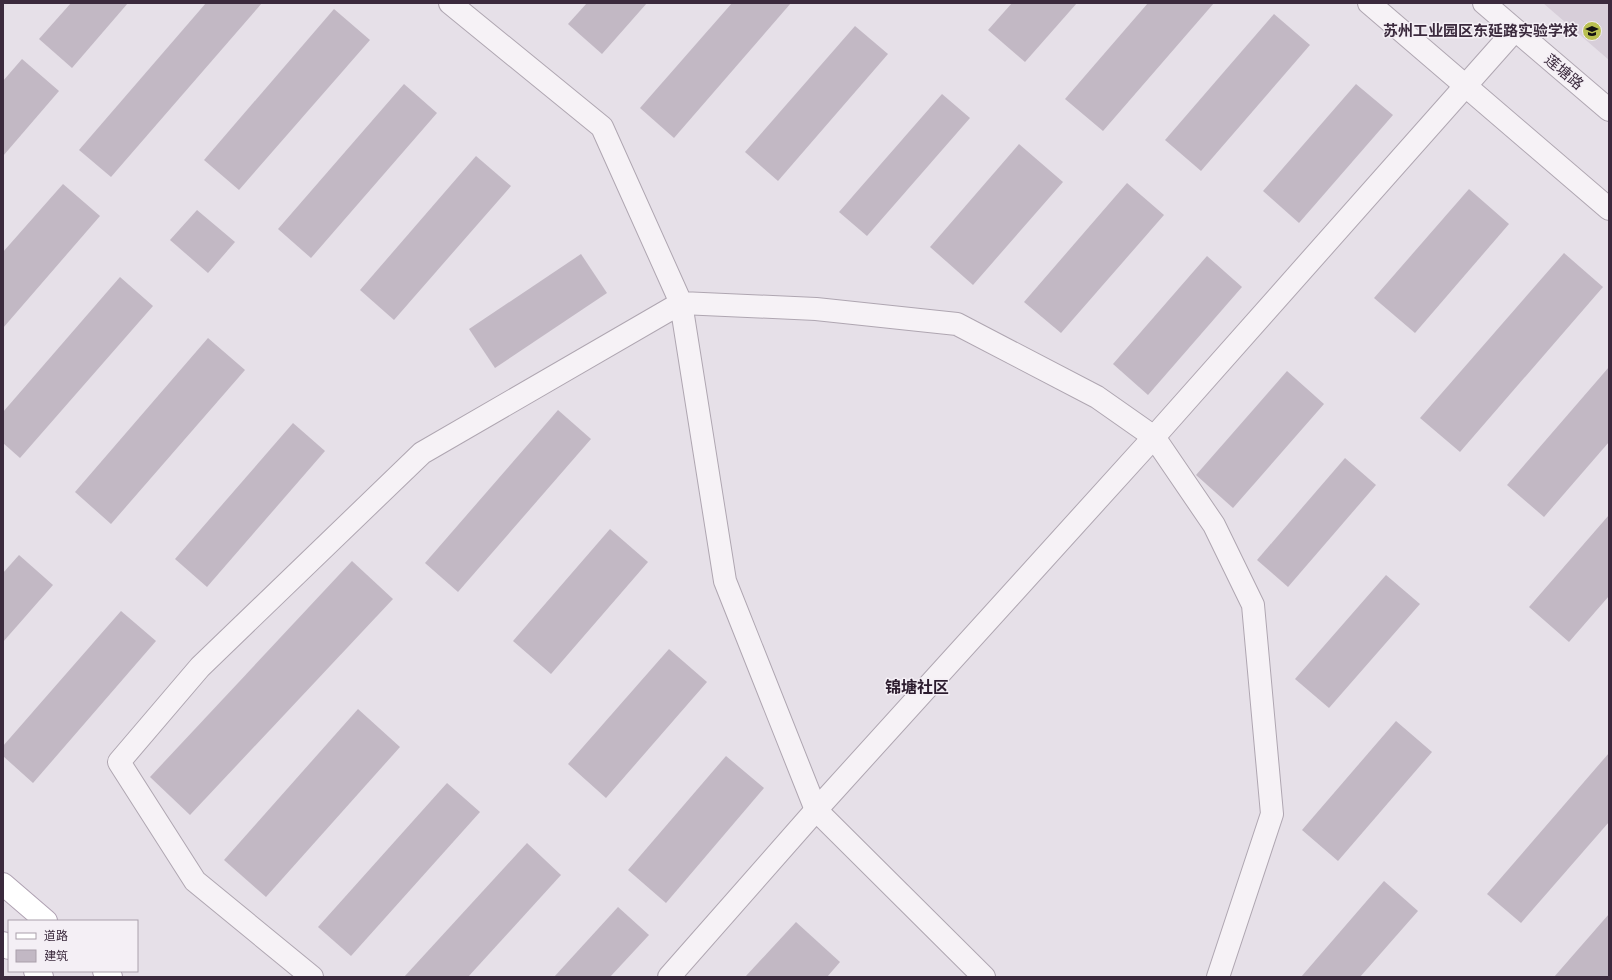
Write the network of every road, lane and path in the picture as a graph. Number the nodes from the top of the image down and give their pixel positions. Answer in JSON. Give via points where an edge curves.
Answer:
{"nodes":[{"id":1,"x":450,"y":3,"type":"edge"},
{"id":2,"x":1369,"y":3,"type":"edge"},
{"id":3,"x":1484,"y":3,"type":"edge"},
{"id":4,"x":1515,"y":30,"type":"junction"},
{"id":5,"x":1466,"y":85,"type":"junction"},
{"id":6,"x":1609,"y":110,"type":"edge"},
{"id":7,"x":1609,"y":209,"type":"edge"},
{"id":8,"x":681,"y":303,"type":"junction"},
{"id":9,"x":1154,"y":437,"type":"junction"},
{"id":10,"x":816,"y":810,"type":"junction"},
{"id":11,"x":3,"y":884,"type":"edge"},
{"id":12,"x":45,"y":920,"type":"edge"},
{"id":13,"x":312,"y":977,"type":"edge"},
{"id":14,"x":669,"y":977,"type":"edge"},
{"id":15,"x":984,"y":977,"type":"edge"},
{"id":16,"x":1218,"y":977,"type":"edge"}],
"edges":[{"from":1,"to":8,"type":"street","via":[[602,128]]},
{"from":2,"to":5,"type":"street"},
{"from":3,"to":4,"type":"street","name":"莲塘路"},
{"from":4,"to":5,"type":"street"},
{"from":4,"to":6,"type":"street","name":"莲塘路"},
{"from":5,"to":7,"type":"street"},
{"from":5,"to":9,"type":"street"},
{"from":8,"to":9,"type":"street","via":[[816,309],[957,324],[1097,397]]},
{"from":8,"to":10,"type":"street","via":[[725,581]]},
{"from":8,"to":13,"type":"street","via":[[422,453],[200,667],[119,762],[195,881]]},
{"from":9,"to":10,"type":"street"},
{"from":9,"to":16,"type":"street","via":[[1214,525],[1253,605],[1272,814]]},
{"from":10,"to":14,"type":"street"},
{"from":10,"to":15,"type":"street"},
{"from":11,"to":12,"type":"main road"}]}
